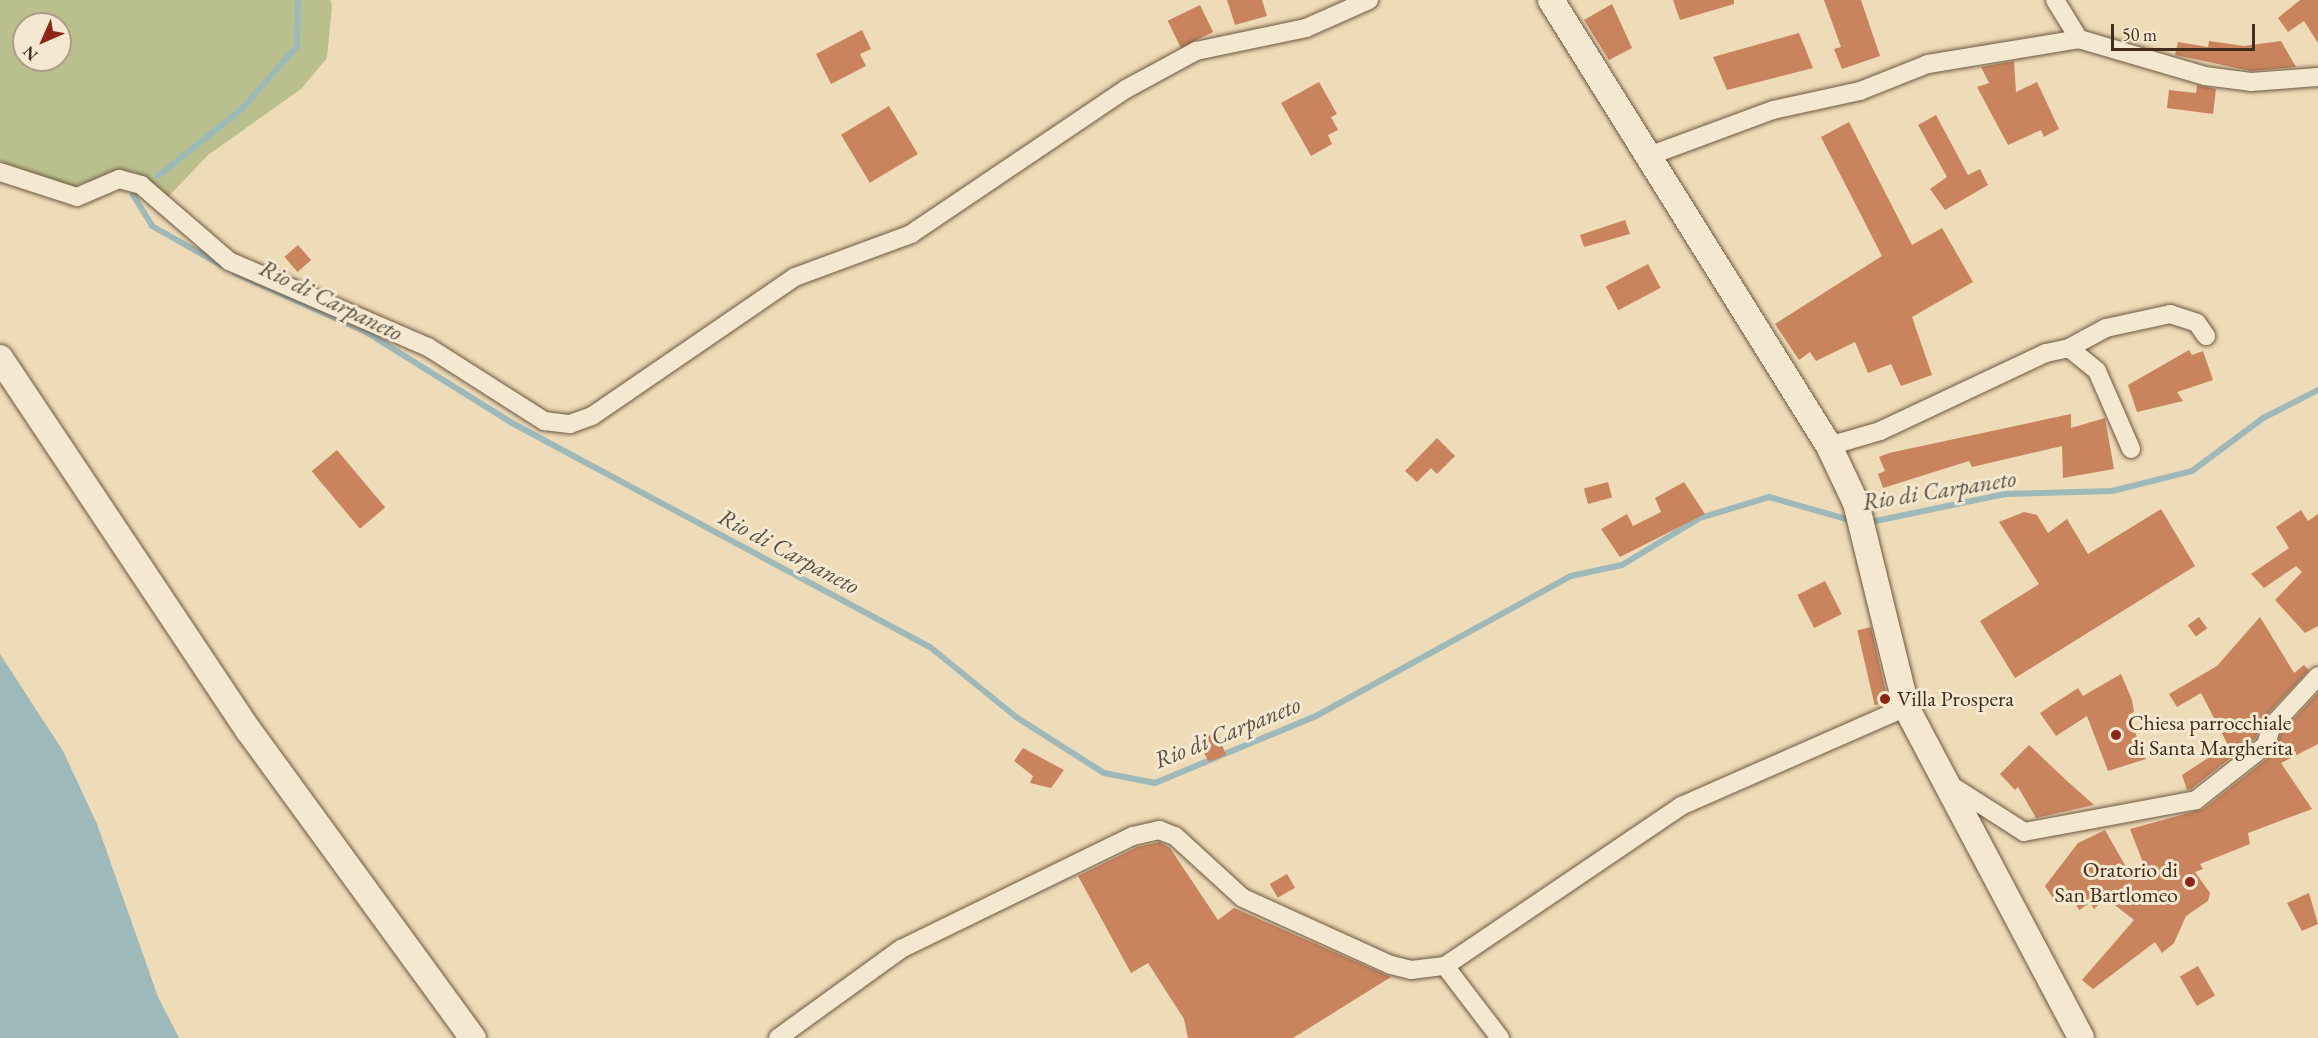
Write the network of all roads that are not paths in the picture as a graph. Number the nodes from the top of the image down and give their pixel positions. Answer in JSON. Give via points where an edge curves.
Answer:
{"nodes":[{"id":1,"x":1369,"y":0,"type":"edge"},
{"id":2,"x":1551,"y":0,"type":"edge"},
{"id":3,"x":2055,"y":0,"type":"edge"},
{"id":4,"x":2079,"y":39,"type":"junction"},
{"id":5,"x":2318,"y":77,"type":"edge"},
{"id":6,"x":1646,"y":157,"type":"junction"},
{"id":7,"x":0,"y":172,"type":"edge"},
{"id":8,"x":2206,"y":336,"type":"dead end"},
{"id":9,"x":2069,"y":348,"type":"junction"},
{"id":10,"x":0,"y":358,"type":"edge"},
{"id":11,"x":1829,"y":446,"type":"junction"},
{"id":12,"x":2131,"y":449,"type":"dead end"},
{"id":13,"x":2318,"y":676,"type":"edge"},
{"id":14,"x":1906,"y":707,"type":"junction"},
{"id":15,"x":1940,"y":778,"type":"junction"},
{"id":16,"x":1445,"y":966,"type":"junction"},
{"id":17,"x":473,"y":1038,"type":"edge"},
{"id":18,"x":778,"y":1038,"type":"edge"},
{"id":19,"x":1500,"y":1038,"type":"edge"},
{"id":20,"x":2082,"y":1038,"type":"edge"}],
"edges":[{"from":1,"to":7,"type":"street","via":[[1306,28],[1186,57],[1126,89],[911,234],[795,277],[592,416],[570,424],[544,421],[428,347],[229,261],[141,185],[119,179],[77,197]]},
{"from":2,"to":6,"type":"main road"},
{"from":3,"to":4,"type":"street"},
{"from":4,"to":5,"type":"street","via":[[2205,76],[2251,82]]},
{"from":4,"to":6,"type":"street","via":[[1928,64],[1860,91],[1773,110]]},
{"from":6,"to":11,"type":"main road"},
{"from":8,"to":9,"type":"street","via":[[2197,323],[2170,314],[2106,328]]},
{"from":9,"to":11,"type":"street","via":[[2046,353],[1880,431]]},
{"from":9,"to":12,"type":"street","via":[[2097,371]]},
{"from":10,"to":17,"type":"main road","via":[[249,731]]},
{"from":11,"to":14,"type":"main road","via":[[1857,503]]},
{"from":13,"to":15,"type":"street","via":[[2271,728],[2266,745],[2196,800],[2024,832]]},
{"from":14,"to":15,"type":"main road"},
{"from":14,"to":16,"type":"street","via":[[1680,806]]},
{"from":15,"to":20,"type":"main road"},
{"from":16,"to":18,"type":"street","via":[[1411,970],[1391,965],[1243,898],[1175,836],[1159,830],[1133,836],[901,949]]},
{"from":16,"to":19,"type":"street"}]}
